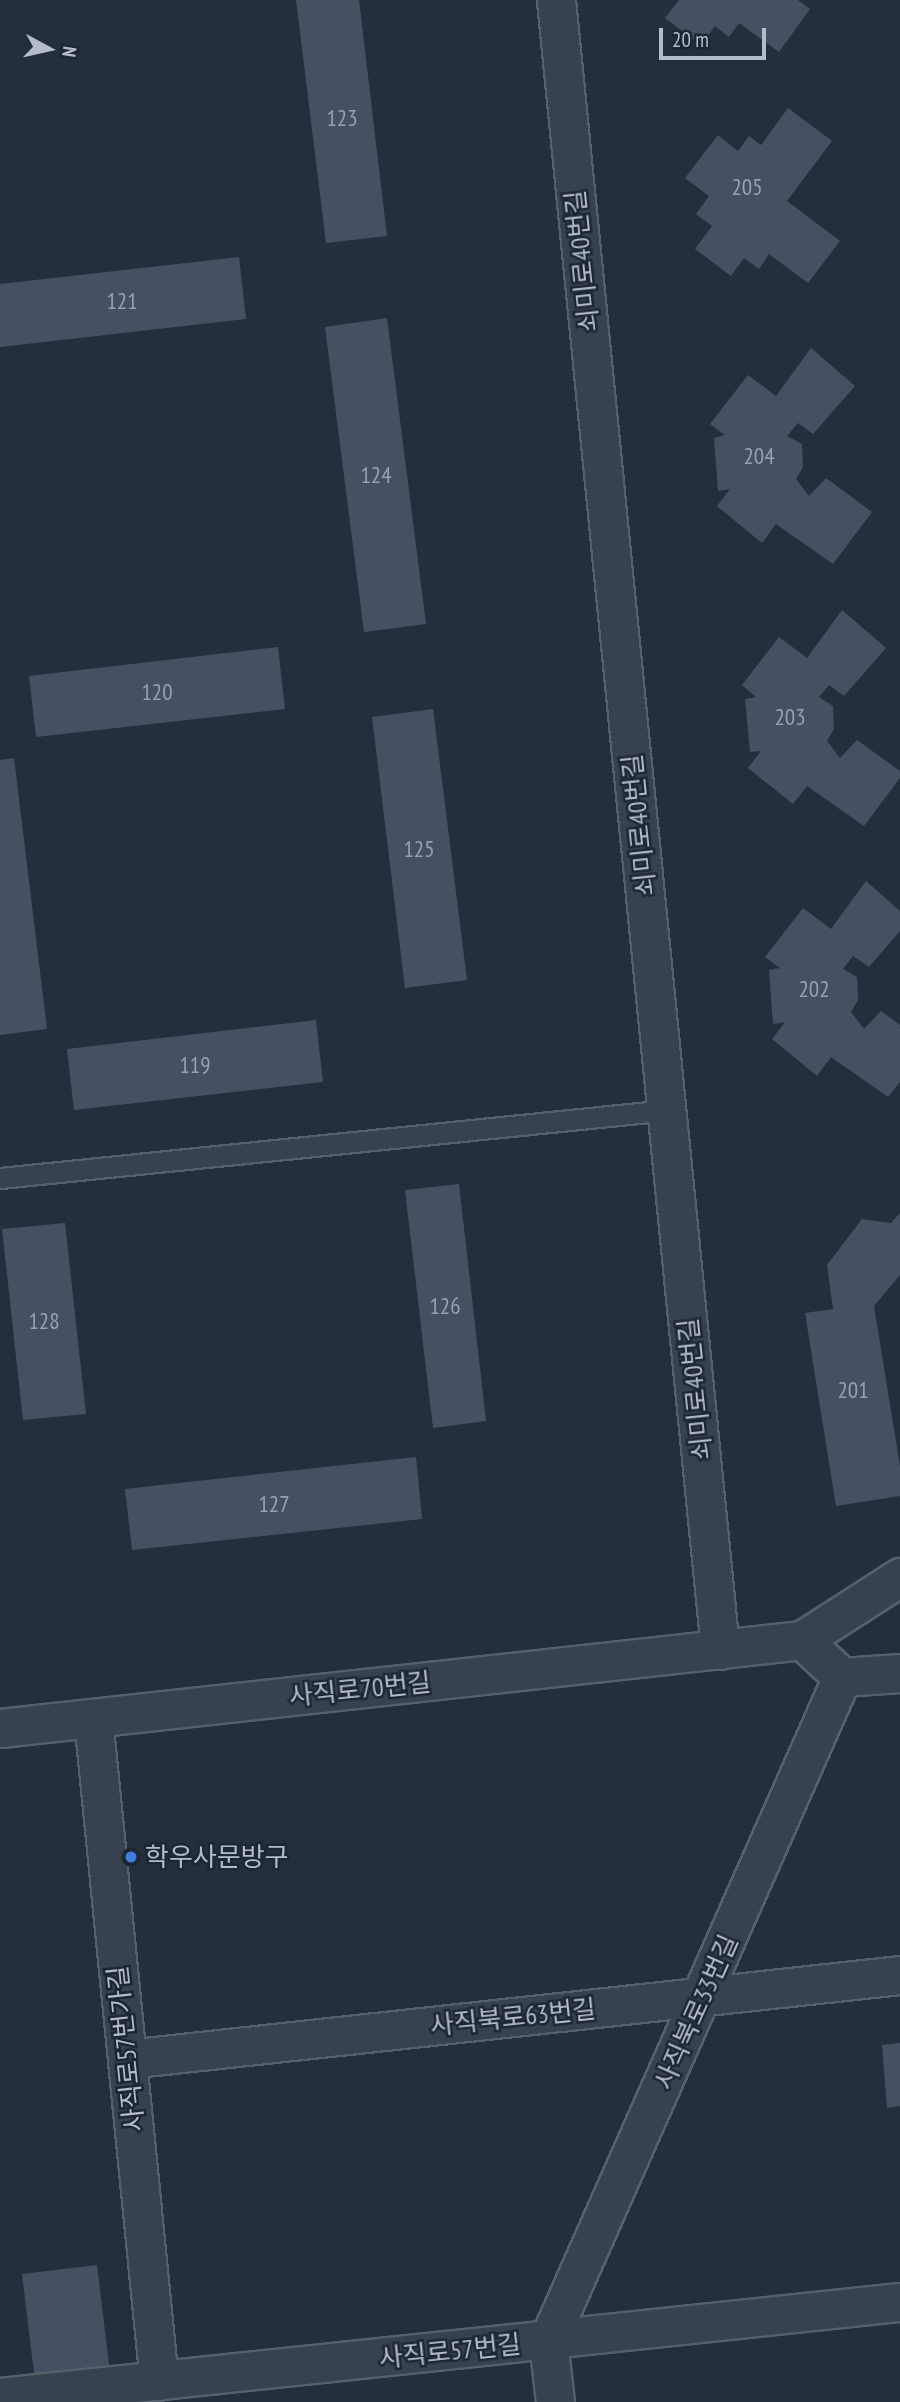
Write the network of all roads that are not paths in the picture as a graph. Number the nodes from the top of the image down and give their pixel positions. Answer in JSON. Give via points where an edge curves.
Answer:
{"nodes":[{"id":1,"x":556,"y":0,"type":"edge"},
{"id":2,"x":668,"y":1110,"type":"junction"},
{"id":3,"x":0,"y":1178,"type":"edge"},
{"id":4,"x":900,"y":1577,"type":"edge"},
{"id":5,"x":802,"y":1640,"type":"junction"},
{"id":6,"x":720,"y":1650,"type":"junction"},
{"id":7,"x":900,"y":1673,"type":"edge"},
{"id":8,"x":842,"y":1678,"type":"junction"},
{"id":9,"x":93,"y":1718,"type":"junction"},
{"id":10,"x":0,"y":1728,"type":"edge"},
{"id":11,"x":900,"y":1975,"type":"edge"},
{"id":12,"x":704,"y":1996,"type":"junction"},
{"id":13,"x":127,"y":2059,"type":"junction"},
{"id":14,"x":900,"y":2302,"type":"edge"},
{"id":15,"x":548,"y":2341,"type":"junction"},
{"id":16,"x":159,"y":2381,"type":"junction"},
{"id":17,"x":0,"y":2397,"type":"edge"},
{"id":18,"x":555,"y":2402,"type":"edge"}],
"edges":[{"from":1,"to":2,"type":"street","name":"쇠미로40번길"},
{"from":2,"to":3,"type":"lane"},
{"from":2,"to":6,"type":"street","name":"쇠미로40번길"},
{"from":4,"to":5,"type":"street"},
{"from":5,"to":6,"type":"street","name":"사직로70번길"},
{"from":5,"to":8,"type":"street"},
{"from":6,"to":9,"type":"street","name":"사직로70번길"},
{"from":7,"to":8,"type":"street"},
{"from":8,"to":12,"type":"street","name":"사직북로33번길"},
{"from":9,"to":10,"type":"street","name":"사직로70번길"},
{"from":9,"to":13,"type":"street","name":"사직로57번가길"},
{"from":11,"to":12,"type":"street","name":"사직북로63번길"},
{"from":12,"to":13,"type":"street","name":"사직북로63번길"},
{"from":12,"to":15,"type":"street","name":"사직북로33번길"},
{"from":13,"to":16,"type":"street","name":"사직로57번가길"},
{"from":14,"to":15,"type":"street","name":"사직로57번길"},
{"from":15,"to":16,"type":"street","name":"사직로57번길"},
{"from":15,"to":18,"type":"street"},
{"from":16,"to":17,"type":"street","name":"사직로57번길"}]}
